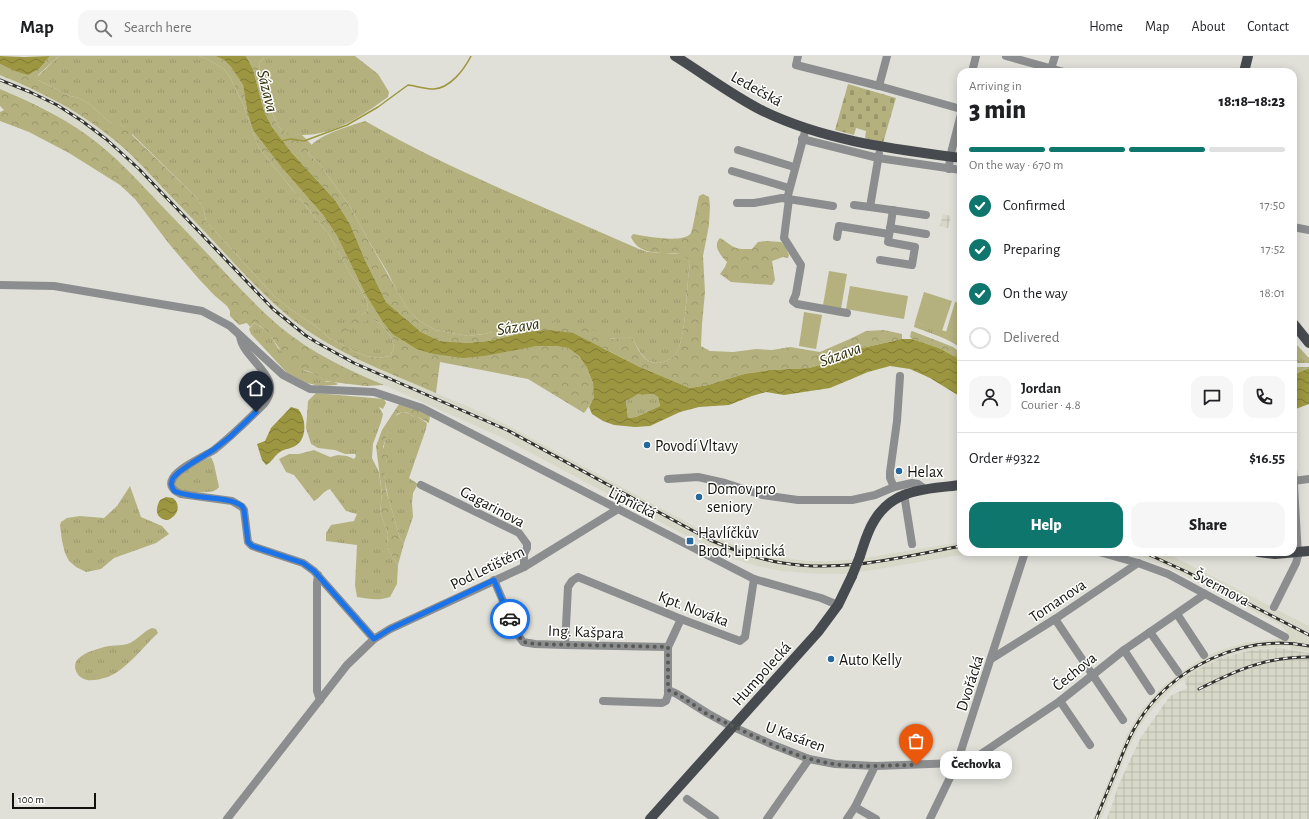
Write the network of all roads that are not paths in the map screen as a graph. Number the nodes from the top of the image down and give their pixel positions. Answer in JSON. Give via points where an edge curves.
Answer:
{"nodes":[{"id":1,"x":675,"y":56,"type":"edge"},
{"id":2,"x":798,"y":56,"type":"edge"},
{"id":3,"x":887,"y":56,"type":"edge"},
{"id":4,"x":976,"y":56,"type":"edge"},
{"id":5,"x":1006,"y":56,"type":"edge"},
{"id":6,"x":1054,"y":56,"type":"edge"},
{"id":7,"x":1248,"y":56,"type":"edge"},
{"id":8,"x":973,"y":68,"type":"edge"},
{"id":9,"x":1045,"y":68,"type":"edge"},
{"id":10,"x":1051,"y":68,"type":"edge"},
{"id":11,"x":1245,"y":68,"type":"edge"},
{"id":12,"x":878,"y":86,"type":"junction"},
{"id":13,"x":957,"y":108,"type":"edge"},
{"id":14,"x":806,"y":128,"type":"junction"},
{"id":15,"x":957,"y":130,"type":"edge"},
{"id":16,"x":802,"y":139,"type":"junction"},
{"id":17,"x":880,"y":147,"type":"junction"},
{"id":18,"x":738,"y":150,"type":"dead end"},
{"id":19,"x":950,"y":157,"type":"junction"},
{"id":20,"x":878,"y":158,"type":"junction"},
{"id":21,"x":957,"y":158,"type":"edge"},
{"id":22,"x":794,"y":167,"type":"junction"},
{"id":23,"x":949,"y":169,"type":"junction"},
{"id":24,"x":957,"y":170,"type":"edge"},
{"id":25,"x":732,"y":171,"type":"dead end"},
{"id":26,"x":789,"y":188,"type":"junction"},
{"id":27,"x":788,"y":199,"type":"junction"},
{"id":28,"x":737,"y":203,"type":"dead end"},
{"id":29,"x":854,"y":205,"type":"dead end"},
{"id":30,"x":832,"y":206,"type":"dead end"},
{"id":31,"x":870,"y":207,"type":"junction"},
{"id":32,"x":893,"y":210,"type":"junction"},
{"id":33,"x":926,"y":215,"type":"dead end"},
{"id":34,"x":1297,"y":228,"type":"edge"},
{"id":35,"x":1309,"y":230,"type":"edge"},
{"id":36,"x":890,"y":231,"type":"junction"},
{"id":37,"x":926,"y":234,"type":"dead end"},
{"id":38,"x":837,"y":237,"type":"dead end"},
{"id":39,"x":880,"y":260,"type":"dead end"},
{"id":40,"x":0,"y":285,"type":"edge"},
{"id":41,"x":847,"y":313,"type":"dead end"},
{"id":42,"x":1297,"y":328,"type":"edge"},
{"id":43,"x":240,"y":336,"type":"junction"},
{"id":44,"x":1309,"y":343,"type":"edge"},
{"id":45,"x":900,"y":376,"type":"dead end"},
{"id":46,"x":668,"y":479,"type":"dead end"},
{"id":47,"x":1309,"y":479,"type":"edge"},
{"id":48,"x":1297,"y":480,"type":"edge"},
{"id":49,"x":421,"y":485,"type":"dead end"},
{"id":50,"x":957,"y":485,"type":"edge"},
{"id":51,"x":894,"y":487,"type":"junction"},
{"id":52,"x":925,"y":489,"type":"junction"},
{"id":53,"x":904,"y":494,"type":"junction"},
{"id":54,"x":618,"y":509,"type":"junction"},
{"id":55,"x":1297,"y":538,"type":"edge"},
{"id":56,"x":912,"y":544,"type":"dead end"},
{"id":57,"x":1298,"y":552,"type":"junction"},
{"id":58,"x":1309,"y":552,"type":"edge"},
{"id":59,"x":1024,"y":556,"type":"edge"},
{"id":60,"x":1113,"y":556,"type":"edge"},
{"id":61,"x":1138,"y":563,"type":"junction"},
{"id":62,"x":524,"y":567,"type":"junction"},
{"id":63,"x":318,"y":575,"type":"junction"},
{"id":64,"x":754,"y":579,"type":"junction"},
{"id":65,"x":494,"y":580,"type":"junction"},
{"id":66,"x":1205,"y":594,"type":"junction"},
{"id":67,"x":838,"y":605,"type":"junction"},
{"id":68,"x":1274,"y":607,"type":"dead end"},
{"id":69,"x":1177,"y":614,"type":"junction"},
{"id":70,"x":681,"y":619,"type":"junction"},
{"id":71,"x":1055,"y":619,"type":"junction"},
{"id":72,"x":1150,"y":632,"type":"junction"},
{"id":73,"x":1285,"y":637,"type":"dead end"},
{"id":74,"x":374,"y":639,"type":"junction"},
{"id":75,"x":565,"y":646,"type":"junction"},
{"id":76,"x":668,"y":647,"type":"junction"},
{"id":77,"x":1124,"y":650,"type":"junction"},
{"id":78,"x":1204,"y":655,"type":"dead end"},
{"id":79,"x":991,"y":659,"type":"junction"},
{"id":80,"x":1178,"y":672,"type":"dead end"},
{"id":81,"x":1092,"y":675,"type":"junction"},
{"id":82,"x":668,"y":690,"type":"junction"},
{"id":83,"x":1151,"y":691,"type":"dead end"},
{"id":84,"x":320,"y":700,"type":"junction"},
{"id":85,"x":604,"y":701,"type":"dead end"},
{"id":86,"x":1060,"y":701,"type":"junction"},
{"id":87,"x":1123,"y":720,"type":"dead end"},
{"id":88,"x":734,"y":726,"type":"junction"},
{"id":89,"x":1090,"y":745,"type":"dead end"},
{"id":90,"x":810,"y":759,"type":"junction"},
{"id":91,"x":957,"y":763,"type":"junction"},
{"id":92,"x":876,"y":766,"type":"junction"},
{"id":93,"x":687,"y":799,"type":"dead end"},
{"id":94,"x":855,"y":807,"type":"junction"},
{"id":95,"x":227,"y":819,"type":"edge"},
{"id":96,"x":650,"y":819,"type":"edge"},
{"id":97,"x":715,"y":819,"type":"edge"},
{"id":98,"x":767,"y":819,"type":"edge"},
{"id":99,"x":847,"y":819,"type":"edge"},
{"id":100,"x":876,"y":819,"type":"edge"},
{"id":101,"x":930,"y":819,"type":"edge"}],
"edges":[{"from":1,"to":14,"type":"main road","name":"Ledečská","via":[[761,110]]},
{"from":2,"to":12,"type":"street","via":[[796,66]]},
{"from":3,"to":12,"type":"street"},
{"from":4,"to":8,"type":"street"},
{"from":5,"to":9,"type":"street"},
{"from":6,"to":10,"type":"street"},
{"from":7,"to":11,"type":"main road"},
{"from":12,"to":13,"type":"street"},
{"from":14,"to":16,"type":"street"},
{"from":14,"to":17,"type":"main road","name":"Ledečská"},
{"from":15,"to":19,"type":"street"},
{"from":16,"to":20,"type":"street"},
{"from":16,"to":22,"type":"street"},
{"from":17,"to":19,"type":"main road","name":"Ledečská"},
{"from":17,"to":20,"type":"street"},
{"from":18,"to":22,"type":"street"},
{"from":19,"to":21,"type":"main road","name":"Ledečská"},
{"from":19,"to":23,"type":"street"},
{"from":20,"to":23,"type":"street"},
{"from":20,"to":31,"type":"street"},
{"from":22,"to":26,"type":"street"},
{"from":23,"to":24,"type":"street"},
{"from":25,"to":26,"type":"street"},
{"from":26,"to":27,"type":"street"},
{"from":27,"to":28,"type":"street"},
{"from":27,"to":30,"type":"street"},
{"from":27,"to":41,"type":"street","via":[[784,238],[801,266],[793,301],[797,304]]},
{"from":29,"to":31,"type":"street"},
{"from":31,"to":32,"type":"street"},
{"from":32,"to":33,"type":"street"},
{"from":32,"to":36,"type":"street"},
{"from":34,"to":35,"type":"street"},
{"from":36,"to":37,"type":"street"},
{"from":36,"to":38,"type":"street","via":[[839,226]]},
{"from":36,"to":39,"type":"street","via":[[888,242],[915,247],[912,264]]},
{"from":40,"to":43,"type":"street","name":"Lipnická","via":[[54,286],[202,311],[230,326]]},
{"from":42,"to":44,"type":"main road"},
{"from":43,"to":54,"type":"street","name":"Lipnická","via":[[283,375],[310,389],[374,392],[422,408]]},
{"from":43,"to":63,"type":"street","via":[[241,343],[269,381],[271,394],[230,437],[173,478],[172,488],[186,495],[239,504],[244,510],[248,542],[252,546],[303,563]]},
{"from":45,"to":51,"type":"street","via":[[890,472]]},
{"from":46,"to":51,"type":"street","via":[[698,477],[762,495],[798,500],[852,500],[875,495]]},
{"from":47,"to":48,"type":"street"},
{"from":49,"to":62,"type":"street","name":"Gagarinova","via":[[519,533],[528,544],[524,554]]},
{"from":50,"to":52,"type":"main road"},
{"from":51,"to":52,"type":"street","via":[[915,483]]},
{"from":52,"to":53,"type":"main road"},
{"from":53,"to":56,"type":"street"},
{"from":53,"to":67,"type":"main road","name":"Humpolecká","bridge":true,"via":[[877,516]]},
{"from":54,"to":62,"type":"street","name":"Pod Letištěm"},
{"from":54,"to":64,"type":"street","name":"Lipnická"},
{"from":55,"to":57,"type":"street"},
{"from":57,"to":58,"type":"main road"},
{"from":57,"to":68,"type":"street","via":[[1296,563]]},
{"from":59,"to":79,"type":"street","name":"Dvořácká"},
{"from":60,"to":61,"type":"street","name":"Švermova"},
{"from":61,"to":66,"type":"street","name":"Švermova","via":[[1168,574]]},
{"from":61,"to":71,"type":"street","name":"Tomanova"},
{"from":62,"to":65,"type":"street","name":"Pod Letištěm"},
{"from":63,"to":74,"type":"street"},
{"from":63,"to":84,"type":"street","via":[[317,691]]},
{"from":64,"to":67,"type":"street","name":"Lipnická"},
{"from":64,"to":70,"type":"street","name":"Kpt. Nováka","via":[[745,637],[740,641]]},
{"from":65,"to":74,"type":"street","name":"Pod Letištěm"},
{"from":65,"to":75,"type":"street","name":"Ing. Kašpara","via":[[516,632],[523,642]]},
{"from":66,"to":69,"type":"street","name":"Čechova"},
{"from":66,"to":73,"type":"street","name":"Švermova"},
{"from":67,"to":88,"type":"main road","name":"Humpolecká","via":[[818,632]]},
{"from":69,"to":72,"type":"street","name":"Čechova"},
{"from":69,"to":78,"type":"street"},
{"from":70,"to":75,"type":"street","name":"Kpt. Nováka","via":[[578,577],[568,587]]},
{"from":70,"to":76,"type":"street"},
{"from":71,"to":79,"type":"street","name":"Tomanova"},
{"from":71,"to":81,"type":"street"},
{"from":72,"to":77,"type":"street","name":"Čechova"},
{"from":72,"to":80,"type":"street"},
{"from":74,"to":84,"type":"street","name":"Pod Letištěm","via":[[348,665]]},
{"from":75,"to":76,"type":"street","name":"Ing. Kašpara"},
{"from":76,"to":82,"type":"street"},
{"from":77,"to":81,"type":"street","name":"Čechova"},
{"from":77,"to":83,"type":"street"},
{"from":79,"to":91,"type":"street","name":"Dvořácká"},
{"from":81,"to":86,"type":"street","name":"Čechova"},
{"from":81,"to":87,"type":"street"},
{"from":82,"to":85,"type":"street","via":[[664,703]]},
{"from":82,"to":88,"type":"street","via":[[709,715]]},
{"from":84,"to":95,"type":"street","name":"Pod Letištěm"},
{"from":86,"to":89,"type":"street"},
{"from":86,"to":91,"type":"street","name":"Čechova","via":[[975,758]]},
{"from":88,"to":90,"type":"street","name":"U Kasáren"},
{"from":88,"to":96,"type":"main road","name":"Humpolecká"},
{"from":90,"to":92,"type":"street","name":"U Kasáren","via":[[835,764]]},
{"from":90,"to":98,"type":"street"},
{"from":91,"to":92,"type":"street","name":"U Kasáren"},
{"from":91,"to":101,"type":"street","name":"Dvořácká"},
{"from":92,"to":94,"type":"street"},
{"from":93,"to":97,"type":"street"},
{"from":94,"to":99,"type":"street"},
{"from":94,"to":100,"type":"street"}]}
